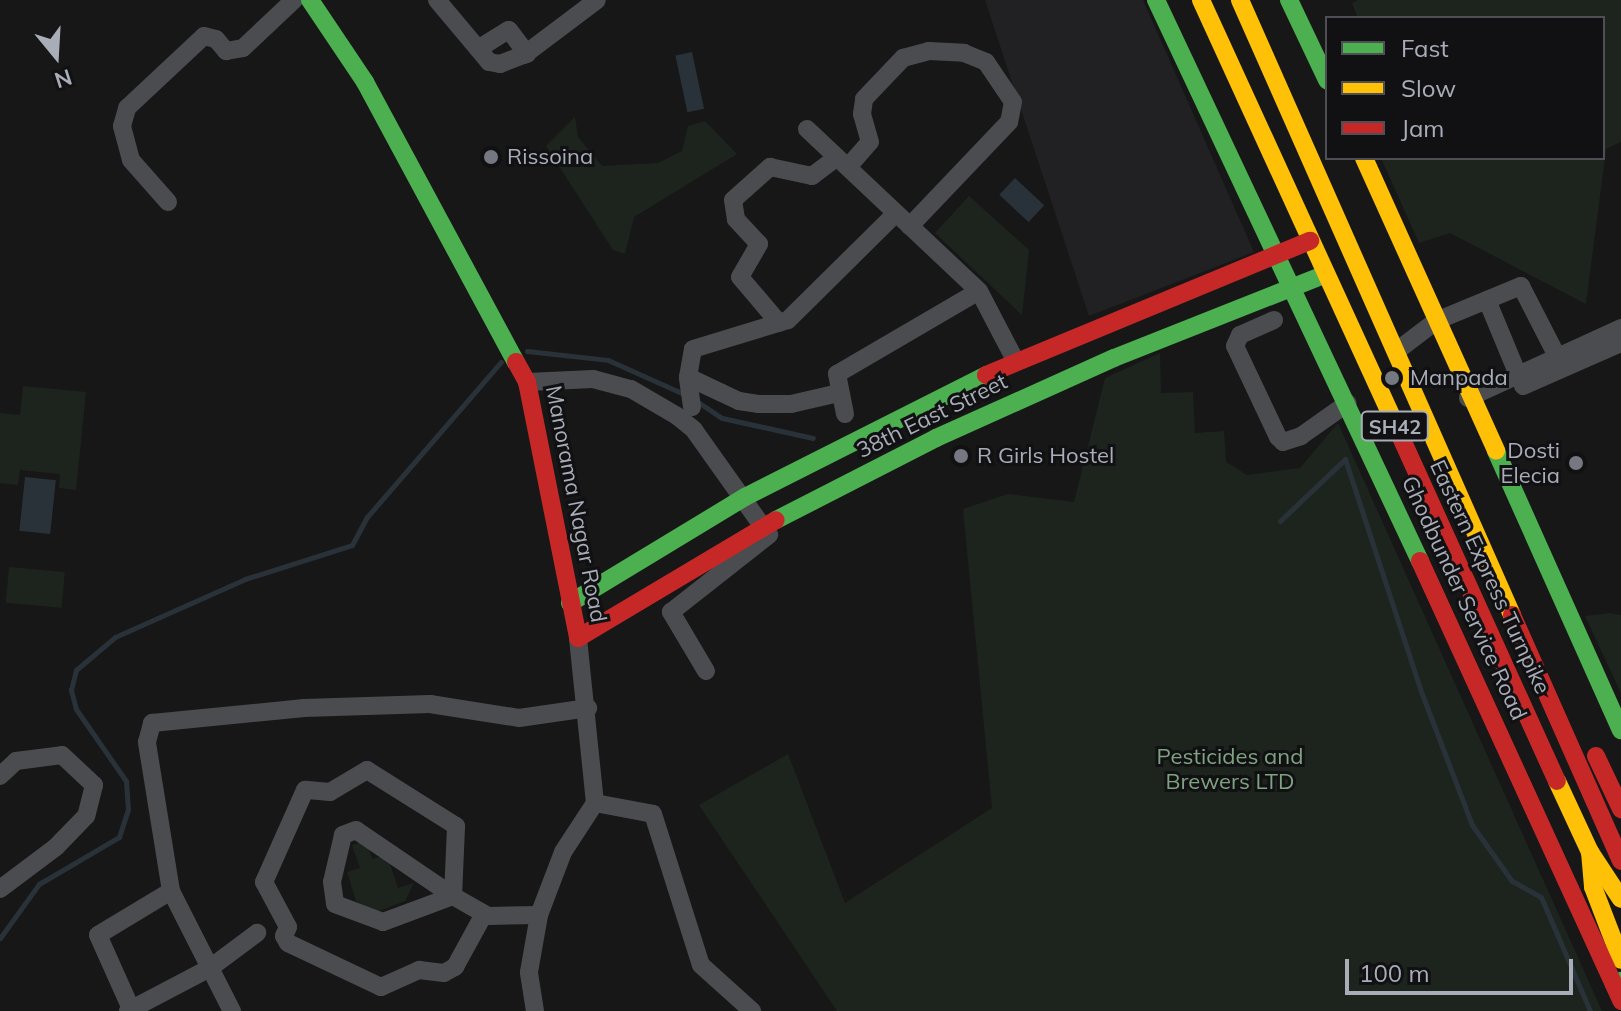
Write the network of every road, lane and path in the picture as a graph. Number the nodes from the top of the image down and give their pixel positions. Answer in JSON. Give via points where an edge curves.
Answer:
{"nodes":[{"id":1,"x":294,"y":0,"type":"edge"},
{"id":2,"x":310,"y":0,"type":"edge"},
{"id":3,"x":437,"y":0,"type":"edge"},
{"id":4,"x":597,"y":0,"type":"edge"},
{"id":5,"x":1156,"y":0,"type":"edge"},
{"id":6,"x":1201,"y":0,"type":"edge"},
{"id":7,"x":1240,"y":0,"type":"edge"},
{"id":8,"x":1289,"y":0,"type":"edge"},
{"id":9,"x":478,"y":49,"type":"junction"},
{"id":10,"x":527,"y":54,"type":"junction"},
{"id":11,"x":1325,"y":76,"type":"edge"},
{"id":12,"x":807,"y":129,"type":"dead end"},
{"id":13,"x":1365,"y":160,"type":"edge"},
{"id":14,"x":842,"y":162,"type":"junction"},
{"id":15,"x":168,"y":202,"type":"dead end"},
{"id":16,"x":903,"y":219,"type":"junction"},
{"id":17,"x":1310,"y":241,"type":"junction"},
{"id":18,"x":1278,"y":252,"type":"junction"},
{"id":19,"x":1326,"y":274,"type":"junction"},
{"id":20,"x":1295,"y":286,"type":"junction"},
{"id":21,"x":979,"y":291,"type":"junction"},
{"id":22,"x":1487,"y":300,"type":"junction"},
{"id":23,"x":1274,"y":320,"type":"dead end"},
{"id":24,"x":1436,"y":321,"type":"junction"},
{"id":25,"x":779,"y":323,"type":"junction"},
{"id":26,"x":1099,"y":326,"type":"junction"},
{"id":27,"x":1621,"y":328,"type":"edge"},
{"id":28,"x":1621,"y":343,"type":"edge"},
{"id":29,"x":1398,"y":350,"type":"junction"},
{"id":30,"x":1557,"y":356,"type":"junction"},
{"id":31,"x":1114,"y":358,"type":"junction"},
{"id":32,"x":1015,"y":360,"type":"junction"},
{"id":33,"x":1518,"y":375,"type":"junction"},
{"id":34,"x":688,"y":377,"type":"junction"},
{"id":35,"x":527,"y":382,"type":"junction"},
{"id":36,"x":839,"y":393,"type":"junction"},
{"id":37,"x":1348,"y":403,"type":"junction"},
{"id":38,"x":1470,"y":403,"type":"junction"},
{"id":39,"x":692,"y":407,"type":"dead end"},
{"id":40,"x":845,"y":414,"type":"dead end"},
{"id":41,"x":745,"y":497,"type":"junction"},
{"id":42,"x":766,"y":531,"type":"junction"},
{"id":43,"x":570,"y":603,"type":"junction"},
{"id":44,"x":578,"y":638,"type":"junction"},
{"id":45,"x":706,"y":671,"type":"dead end"},
{"id":46,"x":1548,"y":689,"type":"junction"},
{"id":47,"x":588,"y":708,"type":"junction"},
{"id":48,"x":1621,"y":730,"type":"edge"},
{"id":49,"x":0,"y":776,"type":"edge"},
{"id":50,"x":595,"y":803,"type":"junction"},
{"id":51,"x":1621,"y":809,"type":"edge"},
{"id":52,"x":1590,"y":852,"type":"junction"},
{"id":53,"x":1621,"y":861,"type":"edge"},
{"id":54,"x":0,"y":889,"type":"edge"},
{"id":55,"x":171,"y":891,"type":"junction"},
{"id":56,"x":453,"y":896,"type":"junction"},
{"id":57,"x":1621,"y":899,"type":"edge"},
{"id":58,"x":484,"y":914,"type":"junction"},
{"id":59,"x":539,"y":915,"type":"junction"},
{"id":60,"x":257,"y":933,"type":"dead end"},
{"id":61,"x":1621,"y":960,"type":"edge"},
{"id":62,"x":210,"y":968,"type":"junction"},
{"id":63,"x":1619,"y":988,"type":"edge"},
{"id":64,"x":130,"y":1011,"type":"edge"},
{"id":65,"x":232,"y":1011,"type":"edge"},
{"id":66,"x":535,"y":1011,"type":"edge"},
{"id":67,"x":752,"y":1011,"type":"edge"}],
"edges":[{"from":1,"to":15,"type":"street","via":[[243,48],[226,51],[216,39],[204,36],[127,108],[122,126],[131,160]]},
{"from":2,"to":35,"type":"street","name":"Manorama Nagar Road","via":[[365,82]]},
{"from":3,"to":9,"type":"street"},
{"from":4,"to":10,"type":"street"},
{"from":5,"to":18,"type":"street","name":"Ghodbunder Service Road"},
{"from":6,"to":17,"type":"street","name":"Eastern Express Turnpike","number":"SH42"},
{"from":7,"to":29,"type":"street","name":"Eastern Express Turnpike","number":"SH42"},
{"from":8,"to":11,"type":"street"},
{"from":9,"to":10,"type":"street","via":[[489,62],[500,64]]},
{"from":9,"to":10,"type":"street","via":[[509,30]]},
{"from":12,"to":14,"type":"street"},
{"from":13,"to":24,"type":"street"},
{"from":14,"to":16,"type":"street"},
{"from":14,"to":16,"type":"street","via":[[870,142],[862,114],[864,99],[903,58],[929,51],[964,53],[986,62],[1013,102],[1009,122]]},
{"from":14,"to":25,"type":"street","via":[[812,176],[770,167],[733,200],[736,219],[759,244],[740,277]]},
{"from":16,"to":21,"type":"street"},
{"from":16,"to":25,"type":"street"},
{"from":17,"to":18,"type":"street","name":"38th East Street"},
{"from":17,"to":19,"type":"street","name":"Eastern Express Turnpike","number":"SH42"},
{"from":18,"to":20,"type":"street","name":"Ghodbunder Service Road"},
{"from":18,"to":26,"type":"street","name":"38th East Street"},
{"from":19,"to":20,"type":"street","name":"38th East Street"},
{"from":19,"to":52,"type":"street","name":"Eastern Express Turnpike","number":"SH42"},
{"from":20,"to":31,"type":"street","name":"38th East Street"},
{"from":20,"to":37,"type":"street","name":"Ghodbunder Service Road"},
{"from":21,"to":32,"type":"street"},
{"from":21,"to":36,"type":"street","via":[[837,374]]},
{"from":22,"to":24,"type":"street"},
{"from":22,"to":30,"type":"street","via":[[1525,288]]},
{"from":22,"to":33,"type":"street"},
{"from":23,"to":37,"type":"street","via":[[1240,335],[1235,346],[1278,437],[1283,442],[1301,436]]},
{"from":24,"to":29,"type":"street"},
{"from":24,"to":38,"type":"street"},
{"from":25,"to":34,"type":"street","via":[[693,349]]},
{"from":26,"to":31,"type":"street"},
{"from":26,"to":32,"type":"street","name":"38th East Street"},
{"from":27,"to":30,"type":"street"},
{"from":28,"to":38,"type":"street"},
{"from":29,"to":46,"type":"street","name":"Eastern Express Turnpike","number":"SH42"},
{"from":30,"to":33,"type":"street"},
{"from":31,"to":42,"type":"street","name":"38th East Street","via":[[936,438]]},
{"from":32,"to":41,"type":"street","name":"38th East Street"},
{"from":33,"to":38,"type":"street"},
{"from":34,"to":36,"type":"street","via":[[739,401],[758,404],[791,404]]},
{"from":34,"to":39,"type":"street"},
{"from":35,"to":41,"type":"street","via":[[593,379],[631,389],[694,430]]},
{"from":35,"to":43,"type":"street","name":"Manorama Nagar Road"},
{"from":36,"to":40,"type":"street"},
{"from":37,"to":63,"type":"street","name":"Ghodbunder Service Road"},
{"from":38,"to":48,"type":"street"},
{"from":41,"to":42,"type":"street"},
{"from":41,"to":43,"type":"street","name":"38th East Street"},
{"from":42,"to":44,"type":"street","name":"38th East Street"},
{"from":42,"to":45,"type":"street","via":[[671,612]]},
{"from":43,"to":44,"type":"street","name":"Manorama Nagar Road"},
{"from":44,"to":47,"type":"street","name":"Manorama Nagar Road"},
{"from":46,"to":51,"type":"street","name":"Eastern Express Turnpike","number":"SH42","via":[[1574,708]]},
{"from":46,"to":53,"type":"street"},
{"from":47,"to":50,"type":"street","name":"Manorama Nagar Road"},
{"from":47,"to":55,"type":"street","via":[[519,718],[430,704],[156,720],[147,742]]},
{"from":49,"to":54,"type":"street","via":[[16,761],[62,755],[94,785],[86,816],[56,847]]},
{"from":50,"to":59,"type":"street","via":[[563,852]]},
{"from":50,"to":67,"type":"street","via":[[653,814],[701,965]]},
{"from":52,"to":57,"type":"street"},
{"from":52,"to":61,"type":"street","name":"Eastern Express Turnpike","number":"SH42","via":[[1593,887]]},
{"from":55,"to":62,"type":"street"},
{"from":55,"to":64,"type":"street","via":[[98,935]]},
{"from":56,"to":56,"type":"street","via":[[410,909],[393,922],[335,904],[332,882],[343,835],[356,830]]},
{"from":56,"to":58,"type":"street"},
{"from":56,"to":58,"type":"street","via":[[456,826],[367,770],[330,792],[305,790],[264,882],[288,927],[288,943],[381,987],[419,970],[444,973],[455,967]]},
{"from":58,"to":59,"type":"street","via":[[508,919]]},
{"from":59,"to":66,"type":"street","via":[[529,972]]},
{"from":60,"to":62,"type":"street"},
{"from":62,"to":64,"type":"street"},
{"from":62,"to":65,"type":"street"}]}
